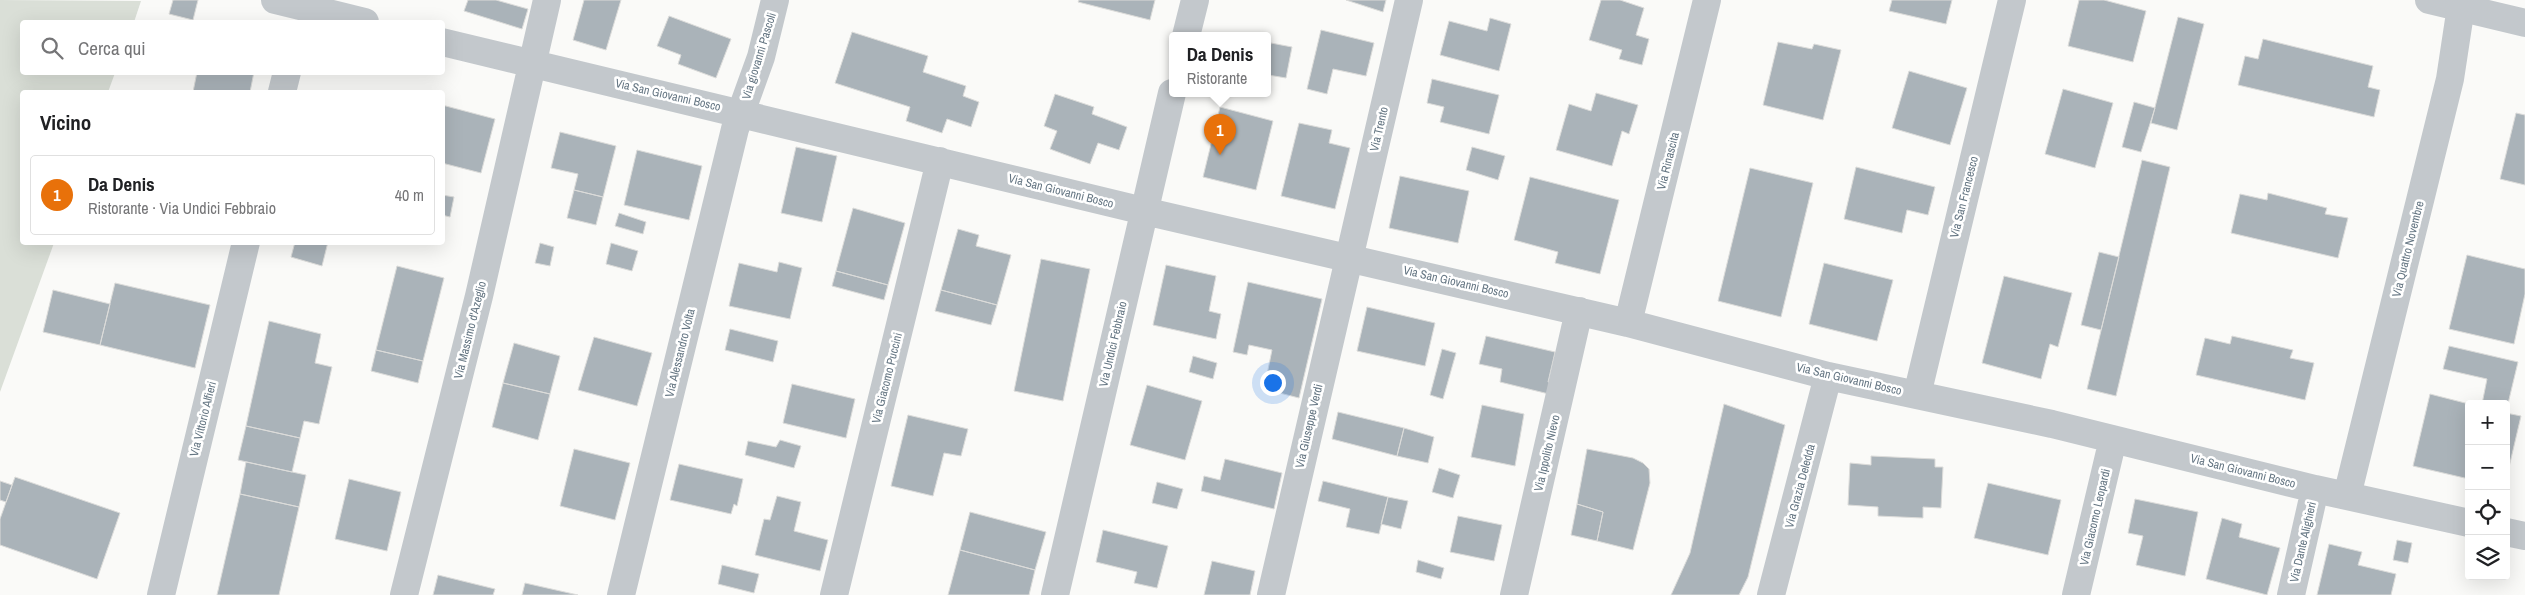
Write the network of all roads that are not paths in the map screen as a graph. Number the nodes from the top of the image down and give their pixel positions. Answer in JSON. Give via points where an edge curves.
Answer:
{"nodes":[{"id":1,"x":275,"y":0,"type":"edge"},
{"id":2,"x":547,"y":0,"type":"edge"},
{"id":3,"x":775,"y":0,"type":"edge"},
{"id":4,"x":1194,"y":0,"type":"edge"},
{"id":5,"x":1409,"y":0,"type":"edge"},
{"id":6,"x":1708,"y":0,"type":"edge"},
{"id":7,"x":2012,"y":0,"type":"edge"},
{"id":8,"x":2429,"y":0,"type":"edge"},
{"id":9,"x":2461,"y":4,"type":"edge"},
{"id":10,"x":302,"y":10,"type":"edge"},
{"id":11,"x":354,"y":20,"type":"edge"},
{"id":12,"x":2525,"y":23,"type":"edge"},
{"id":13,"x":1187,"y":32,"type":"edge"},
{"id":14,"x":445,"y":43,"type":"edge"},
{"id":15,"x":532,"y":63,"type":"junction"},
{"id":16,"x":286,"y":75,"type":"edge"},
{"id":17,"x":282,"y":90,"type":"edge"},
{"id":18,"x":1171,"y":97,"type":"edge"},
{"id":19,"x":741,"y":112,"type":"junction"},
{"id":20,"x":940,"y":161,"type":"junction"},
{"id":21,"x":1144,"y":211,"type":"junction"},
{"id":22,"x":245,"y":245,"type":"edge"},
{"id":23,"x":1348,"y":257,"type":"junction"},
{"id":24,"x":1579,"y":311,"type":"junction"},
{"id":25,"x":1628,"y":323,"type":"junction"},
{"id":26,"x":1828,"y":376,"type":"junction"},
{"id":27,"x":1917,"y":395,"type":"junction"},
{"id":28,"x":2114,"y":439,"type":"junction"},
{"id":29,"x":2315,"y":489,"type":"junction"},
{"id":30,"x":2347,"y":496,"type":"junction"},
{"id":31,"x":2465,"y":522,"type":"edge"},
{"id":32,"x":2510,"y":533,"type":"edge"},
{"id":33,"x":2525,"y":536,"type":"edge"},
{"id":34,"x":161,"y":595,"type":"edge"},
{"id":35,"x":404,"y":595,"type":"edge"},
{"id":36,"x":621,"y":595,"type":"edge"},
{"id":37,"x":834,"y":595,"type":"edge"},
{"id":38,"x":1054,"y":595,"type":"edge"},
{"id":39,"x":1271,"y":595,"type":"edge"},
{"id":40,"x":1514,"y":595,"type":"edge"},
{"id":41,"x":1771,"y":595,"type":"edge"},
{"id":42,"x":2076,"y":595,"type":"edge"},
{"id":43,"x":2292,"y":595,"type":"edge"}],
"edges":[{"from":1,"to":10,"type":"street"},
{"from":2,"to":15,"type":"street","name":"Via Massimo d'Azeglio"},
{"from":3,"to":19,"type":"street","name":"Via giovanni Pascoli","via":[[761,57]]},
{"from":4,"to":13,"type":"street"},
{"from":5,"to":23,"type":"street","name":"Via Trento"},
{"from":6,"to":25,"type":"street","name":"Via Rinascita"},
{"from":7,"to":27,"type":"street","name":"Via San Francesco"},
{"from":8,"to":9,"type":"street"},
{"from":9,"to":12,"type":"street"},
{"from":9,"to":30,"type":"street","name":"Via Quattro Novembre","via":[[2450,79]]},
{"from":10,"to":11,"type":"street"},
{"from":14,"to":15,"type":"street","name":"Via San Giovanni Bosco"},
{"from":15,"to":19,"type":"street","name":"Via San Giovanni Bosco"},
{"from":15,"to":35,"type":"street","name":"Via Massimo d'Azeglio","via":[[479,296]]},
{"from":16,"to":17,"type":"street"},
{"from":18,"to":21,"type":"street","name":"Via Undici Febbraio"},
{"from":19,"to":20,"type":"street","name":"Via San Giovanni Bosco"},
{"from":19,"to":36,"type":"street","name":"Via Alessandro Volta"},
{"from":20,"to":21,"type":"street","name":"Via San Giovanni Bosco"},
{"from":20,"to":37,"type":"street","name":"Via Giacomo Puccini"},
{"from":21,"to":23,"type":"street","name":"Via San Giovanni Bosco"},
{"from":21,"to":38,"type":"street","name":"Via Undici Febbraio"},
{"from":22,"to":34,"type":"street","name":"Via Vittorio Alfieri"},
{"from":23,"to":24,"type":"street","name":"Via San Giovanni Bosco"},
{"from":23,"to":39,"type":"street","name":"Via Giuseppe Verdi"},
{"from":24,"to":25,"type":"street","name":"Via San Giovanni Bosco"},
{"from":24,"to":40,"type":"street","name":"Via Ippolito Nievo"},
{"from":25,"to":26,"type":"street","name":"Via San Giovanni Bosco"},
{"from":26,"to":27,"type":"street","name":"Via San Giovanni Bosco"},
{"from":26,"to":41,"type":"street","name":"Via Grazia Deledda"},
{"from":27,"to":28,"type":"street","name":"Via San Giovanni Bosco"},
{"from":28,"to":29,"type":"street","name":"Via San Giovanni Bosco"},
{"from":28,"to":42,"type":"street","name":"Via Giacomo Leopardi"},
{"from":29,"to":30,"type":"street","name":"Via San Giovanni Bosco"},
{"from":29,"to":43,"type":"street","name":"Via Dante Alighieri"},
{"from":30,"to":31,"type":"street","name":"Via San Giovanni Bosco"},
{"from":32,"to":33,"type":"street"}]}
